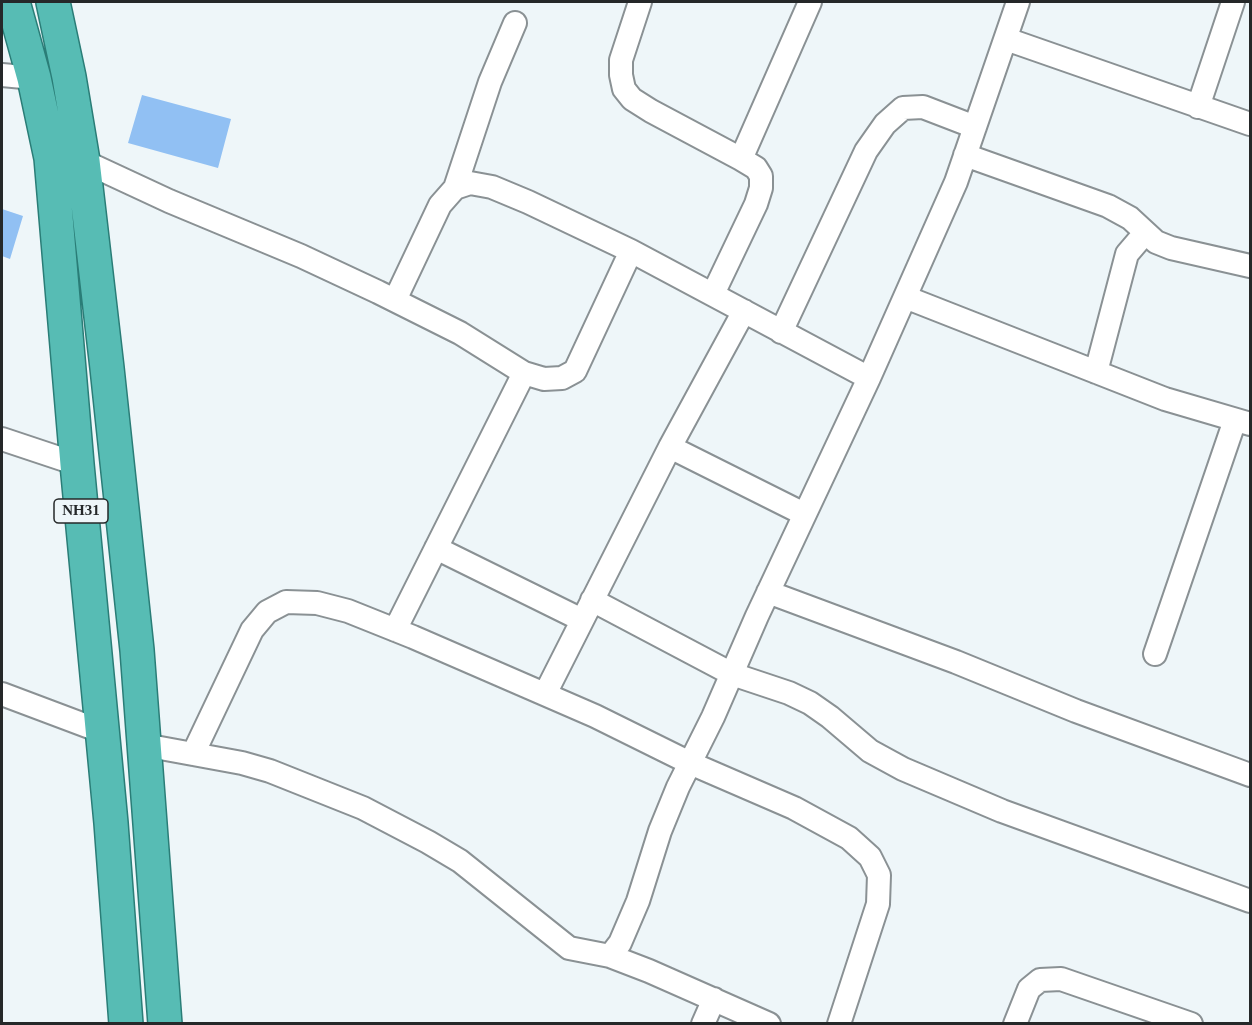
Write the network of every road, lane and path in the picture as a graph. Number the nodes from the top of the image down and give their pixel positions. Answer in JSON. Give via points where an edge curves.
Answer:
{"nodes":[{"id":1,"x":13,"y":2,"type":"edge"},
{"id":2,"x":53,"y":2,"type":"edge"},
{"id":3,"x":640,"y":2,"type":"edge"},
{"id":4,"x":810,"y":2,"type":"edge"},
{"id":5,"x":1018,"y":2,"type":"edge"},
{"id":6,"x":1233,"y":2,"type":"edge"},
{"id":7,"x":515,"y":23,"type":"dead end"},
{"id":8,"x":1006,"y":39,"type":"junction"},
{"id":9,"x":2,"y":75,"type":"edge"},
{"id":10,"x":34,"y":78,"type":"junction"},
{"id":11,"x":1198,"y":107,"type":"junction"},
{"id":12,"x":1251,"y":124,"type":"edge"},
{"id":13,"x":975,"y":127,"type":"junction"},
{"id":14,"x":965,"y":155,"type":"junction"},
{"id":15,"x":741,"y":159,"type":"junction"},
{"id":16,"x":83,"y":161,"type":"junction"},
{"id":17,"x":455,"y":188,"type":"junction"},
{"id":18,"x":1145,"y":233,"type":"junction"},
{"id":19,"x":631,"y":251,"type":"junction"},
{"id":20,"x":1251,"y":266,"type":"edge"},
{"id":21,"x":713,"y":294,"type":"junction"},
{"id":22,"x":905,"y":297,"type":"junction"},
{"id":23,"x":395,"y":300,"type":"junction"},
{"id":24,"x":744,"y":311,"type":"junction"},
{"id":25,"x":781,"y":332,"type":"junction"},
{"id":26,"x":1096,"y":372,"type":"junction"},
{"id":27,"x":524,"y":373,"type":"junction"},
{"id":28,"x":869,"y":378,"type":"junction"},
{"id":29,"x":1243,"y":422,"type":"edge"},
{"id":30,"x":2,"y":439,"type":"edge"},
{"id":31,"x":670,"y":447,"type":"junction"},
{"id":32,"x":76,"y":464,"type":"junction"},
{"id":33,"x":804,"y":514,"type":"junction"},
{"id":34,"x":436,"y":548,"type":"junction"},
{"id":35,"x":768,"y":592,"type":"junction"},
{"id":36,"x":587,"y":610,"type":"junction"},
{"id":37,"x":395,"y":630,"type":"junction"},
{"id":38,"x":1155,"y":654,"type":"dead end"},
{"id":39,"x":732,"y":674,"type":"junction"},
{"id":40,"x":2,"y":693,"type":"edge"},
{"id":41,"x":545,"y":694,"type":"junction"},
{"id":42,"x":103,"y":732,"type":"junction"},
{"id":43,"x":144,"y":745,"type":"junction"},
{"id":44,"x":193,"y":754,"type":"junction"},
{"id":45,"x":690,"y":763,"type":"junction"},
{"id":46,"x":1251,"y":775,"type":"edge"},
{"id":47,"x":1251,"y":902,"type":"edge"},
{"id":48,"x":610,"y":956,"type":"junction"},
{"id":49,"x":714,"y":999,"type":"junction"},
{"id":50,"x":126,"y":1023,"type":"edge"},
{"id":51,"x":165,"y":1023,"type":"edge"},
{"id":52,"x":703,"y":1023,"type":"edge"},
{"id":53,"x":769,"y":1023,"type":"edge"},
{"id":54,"x":839,"y":1023,"type":"edge"},
{"id":55,"x":1015,"y":1023,"type":"edge"},
{"id":56,"x":1191,"y":1023,"type":"edge"}],
"edges":[{"from":1,"to":10,"type":"highway","number":"NH31"},
{"from":2,"to":16,"type":"highway","number":"NH31"},
{"from":3,"to":15,"type":"street","via":[[621,60],[624,89],[651,111]]},
{"from":4,"to":15,"type":"street"},
{"from":5,"to":8,"type":"street"},
{"from":6,"to":11,"type":"street"},
{"from":7,"to":17,"type":"street","via":[[490,82]]},
{"from":8,"to":11,"type":"street"},
{"from":8,"to":13,"type":"street"},
{"from":9,"to":10,"type":"street"},
{"from":10,"to":32,"type":"highway","number":"NH31","via":[[51,158]]},
{"from":11,"to":12,"type":"street"},
{"from":13,"to":14,"type":"street"},
{"from":13,"to":25,"type":"street","via":[[923,107],[903,108],[885,124],[866,151]]},
{"from":14,"to":18,"type":"street","via":[[1108,206],[1130,218]]},
{"from":14,"to":22,"type":"street"},
{"from":15,"to":21,"type":"street","via":[[756,168],[761,188]]},
{"from":16,"to":23,"type":"street"},
{"from":16,"to":43,"type":"highway","number":"NH31"},
{"from":17,"to":19,"type":"street","via":[[470,183],[492,187]]},
{"from":17,"to":23,"type":"street","via":[[440,205]]},
{"from":18,"to":20,"type":"street","via":[[1171,248]]},
{"from":18,"to":26,"type":"street","via":[[1127,254]]},
{"from":19,"to":21,"type":"street"},
{"from":19,"to":27,"type":"street","via":[[575,371],[553,379]]},
{"from":21,"to":24,"type":"street"},
{"from":22,"to":26,"type":"street"},
{"from":22,"to":28,"type":"street"},
{"from":23,"to":27,"type":"street","via":[[460,333]]},
{"from":24,"to":25,"type":"street"},
{"from":24,"to":31,"type":"street"},
{"from":25,"to":28,"type":"street"},
{"from":26,"to":29,"type":"street","via":[[1165,399]]},
{"from":27,"to":34,"type":"street"},
{"from":28,"to":33,"type":"street"},
{"from":29,"to":38,"type":"street"},
{"from":30,"to":32,"type":"street"},
{"from":31,"to":33,"type":"street"},
{"from":31,"to":36,"type":"street"},
{"from":32,"to":42,"type":"highway","number":"NH31"},
{"from":33,"to":35,"type":"street"},
{"from":34,"to":36,"type":"street"},
{"from":34,"to":37,"type":"street"},
{"from":35,"to":39,"type":"street"},
{"from":35,"to":46,"type":"street"},
{"from":36,"to":39,"type":"street"},
{"from":36,"to":41,"type":"street"},
{"from":37,"to":41,"type":"street"},
{"from":37,"to":44,"type":"street","via":[[317,603],[286,602],[267,612],[252,630]]},
{"from":39,"to":45,"type":"street"},
{"from":39,"to":47,"type":"street","via":[[810,703],[870,751],[903,769],[1002,811]]},
{"from":40,"to":42,"type":"street"},
{"from":41,"to":45,"type":"street"},
{"from":42,"to":50,"type":"highway","number":"NH31"},
{"from":43,"to":44,"type":"street"},
{"from":43,"to":51,"type":"highway","number":"NH31"},
{"from":44,"to":48,"type":"street","via":[[270,771],[363,808],[460,861],[569,948]]},
{"from":45,"to":48,"type":"street","via":[[660,831],[628,924]]},
{"from":45,"to":54,"type":"street","via":[[794,808],[849,838],[870,857],[879,875],[878,904]]},
{"from":48,"to":49,"type":"street"},
{"from":49,"to":52,"type":"street"},
{"from":49,"to":53,"type":"street"},
{"from":55,"to":56,"type":"street","via":[[1029,989],[1040,980],[1061,979]]}]}
